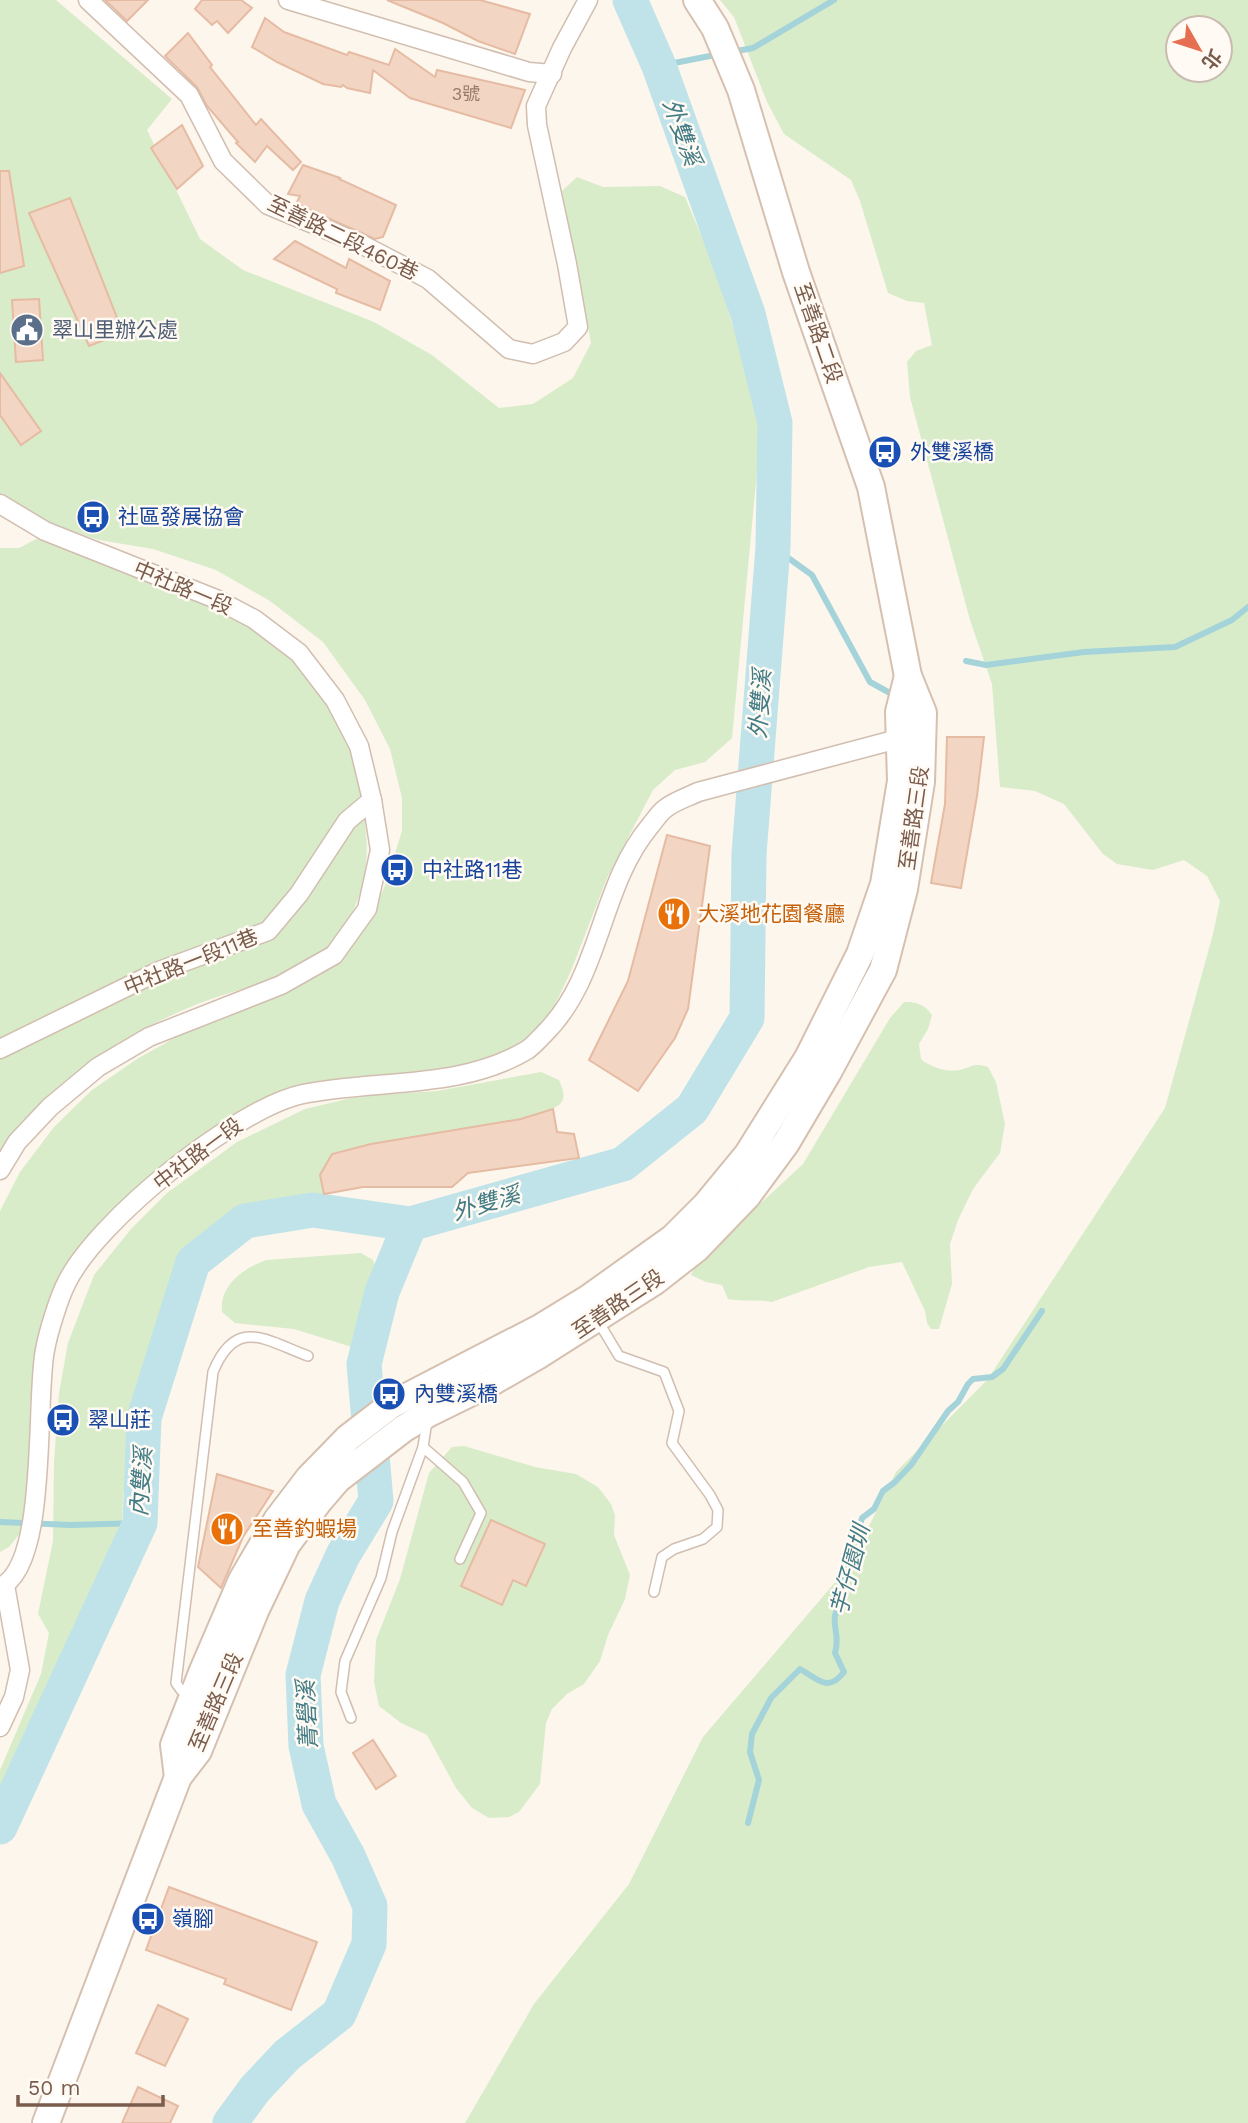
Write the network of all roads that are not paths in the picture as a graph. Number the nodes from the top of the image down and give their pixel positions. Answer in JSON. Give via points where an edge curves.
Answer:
{"nodes":[{"id":1,"x":88,"y":0,"type":"edge"},
{"id":2,"x":288,"y":0,"type":"edge"},
{"id":3,"x":588,"y":0,"type":"edge"},
{"id":4,"x":697,"y":0,"type":"edge"},
{"id":5,"x":552,"y":74,"type":"junction"},
{"id":6,"x":0,"y":504,"type":"edge"},
{"id":7,"x":900,"y":738,"type":"junction"},
{"id":8,"x":372,"y":800,"type":"junction"},
{"id":9,"x":0,"y":1049,"type":"edge"},
{"id":10,"x":0,"y":1170,"type":"edge"},
{"id":11,"x":597,"y":1319,"type":"junction"},
{"id":12,"x":308,"y":1356,"type":"dead end"},
{"id":13,"x":429,"y":1413,"type":"junction"},
{"id":14,"x":423,"y":1447,"type":"junction"},
{"id":15,"x":356,"y":1448,"type":"junction"},
{"id":16,"x":460,"y":1559,"type":"dead end"},
{"id":17,"x":3,"y":1586,"type":"edge"},
{"id":18,"x":654,"y":1592,"type":"dead end"},
{"id":19,"x":204,"y":1702,"type":"junction"},
{"id":20,"x":351,"y":1718,"type":"dead end"},
{"id":21,"x":0,"y":1727,"type":"edge"},
{"id":22,"x":46,"y":2123,"type":"edge"}],
"edges":[{"from":1,"to":5,"type":"street","name":"至善路二段460巷","via":[[189,95],[223,161],[268,205],[362,244],[428,279],[509,349],[533,354],[564,342],[578,327],[537,125],[536,106]]},
{"from":2,"to":5,"type":"street","via":[[529,72]]},
{"from":3,"to":5,"type":"street","name":"至善路二段460巷"},
{"from":4,"to":7,"type":"street","name":"至善路二段","via":[[715,28],[741,90],[796,272],[871,487],[908,676],[899,712]]},
{"from":6,"to":8,"type":"street","name":"中社路一段","via":[[45,531],[216,599],[254,619],[299,653],[335,700],[359,746]]},
{"from":7,"to":11,"type":"street","name":"至善路三段","via":[[921,782],[904,889],[883,970],[786,1143],[747,1196],[696,1249]]},
{"from":7,"to":15,"type":"street","name":"至善路三段","via":[[901,780],[884,884],[860,954],[808,1058],[748,1154],[673,1238],[589,1298],[391,1405]]},
{"from":7,"to":17,"type":"street","name":"中社路一段","via":[[698,792],[665,808],[623,868],[583,976],[559,1019],[530,1048],[493,1068],[452,1078],[299,1095],[248,1117],[192,1153],[134,1203],[93,1244],[67,1282],[45,1350],[34,1517],[24,1558]]},
{"from":8,"to":9,"type":"street","name":"中社路一段11巷","via":[[347,821],[299,894],[268,931],[159,971]]},
{"from":8,"to":10,"type":"street","name":"中社路一段","via":[[380,850],[367,909],[334,955],[281,985],[149,1037],[97,1067],[17,1142]]},
{"from":11,"to":13,"type":"street","name":"至善路三段","via":[[491,1384]]},
{"from":11,"to":18,"type":"lane","via":[[619,1356],[663,1372],[679,1411],[672,1443],[718,1510],[717,1527],[704,1539],[662,1557]]},
{"from":12,"to":19,"type":"lane","via":[[254,1335],[240,1338],[220,1355],[213,1372],[176,1683]]},
{"from":13,"to":14,"type":"lane"},
{"from":13,"to":15,"type":"street","name":"至善路三段"},
{"from":14,"to":16,"type":"lane","via":[[463,1482],[481,1513]]},
{"from":14,"to":20,"type":"lane","via":[[392,1532],[381,1578],[345,1661],[341,1692]]},
{"from":15,"to":19,"type":"street","name":"至善路三段","via":[[287,1545]]},
{"from":17,"to":21,"type":"street","via":[[20,1670]]},
{"from":19,"to":22,"type":"street","name":"至善路三段","via":[[198,1751],[178,1777]]}]}
